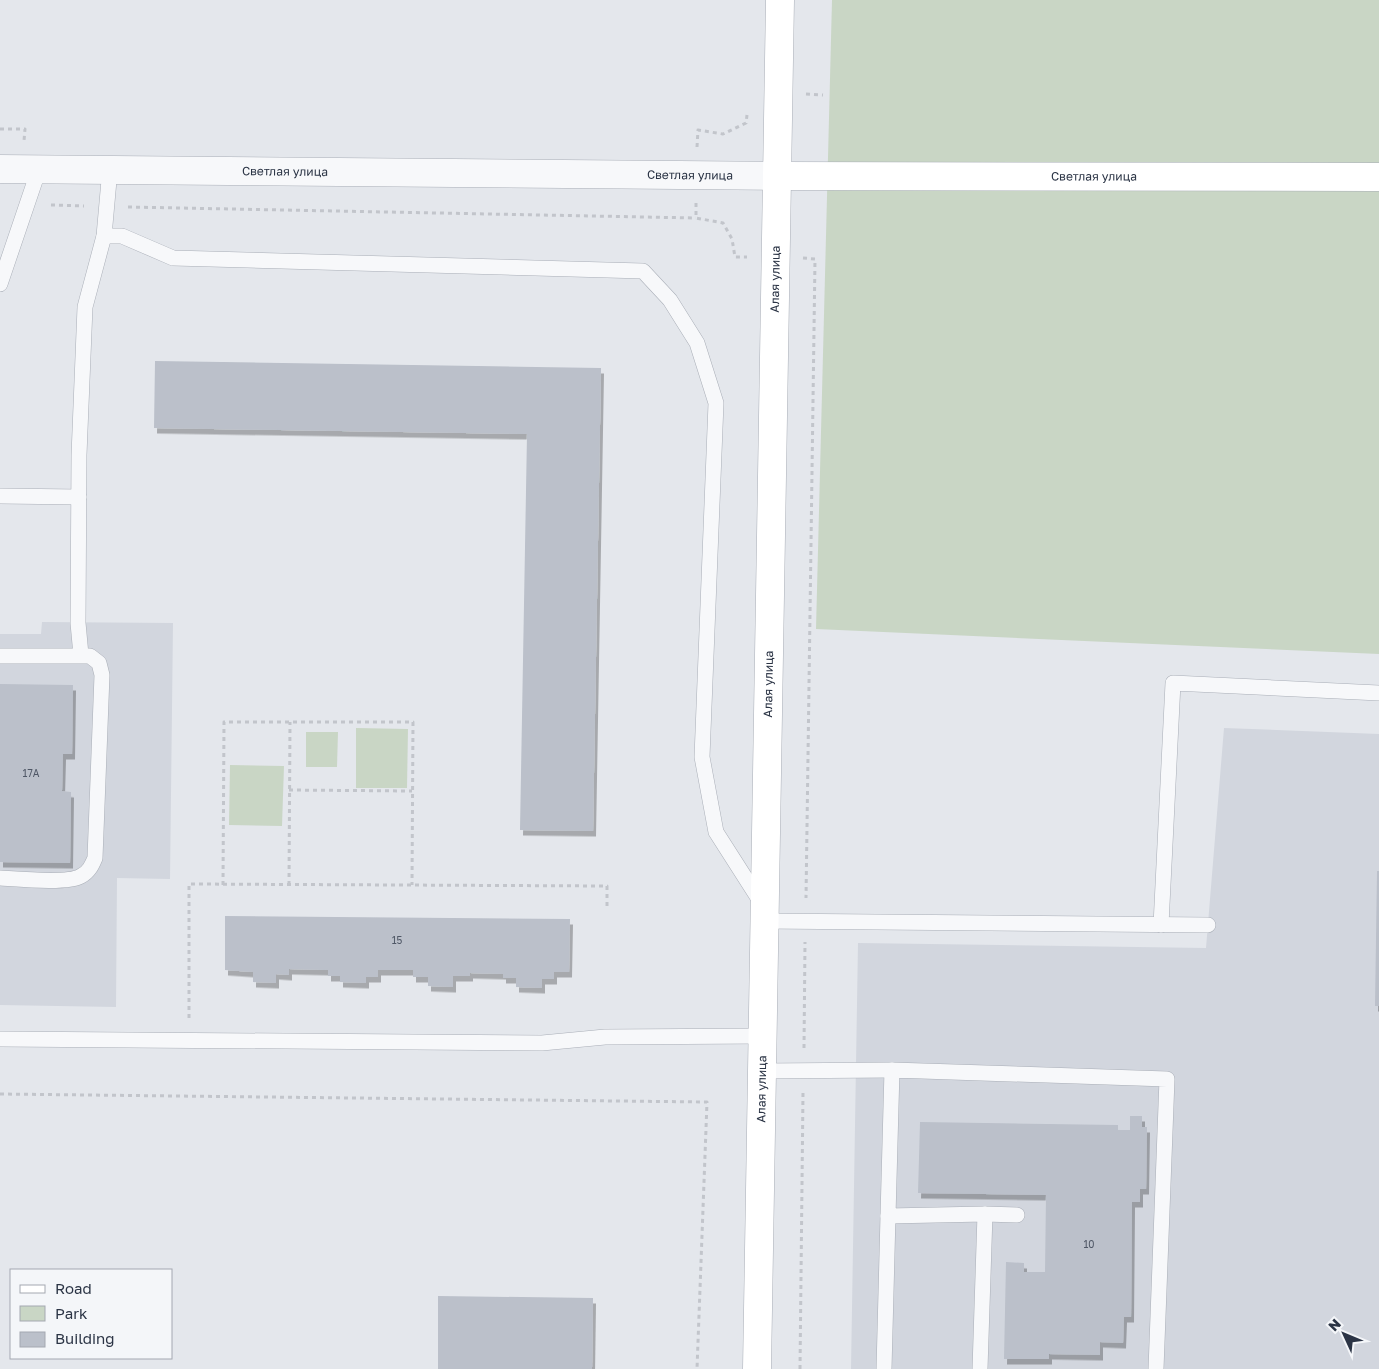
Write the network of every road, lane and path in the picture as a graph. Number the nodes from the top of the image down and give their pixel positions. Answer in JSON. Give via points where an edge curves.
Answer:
{"nodes":[{"id":1,"x":780,"y":0,"type":"edge"},
{"id":2,"x":0,"y":129,"type":"edge"},
{"id":3,"x":21,"y":169,"type":"edge"},
{"id":4,"x":110,"y":169,"type":"junction"},
{"id":5,"x":778,"y":176,"type":"junction"},
{"id":6,"x":1379,"y":177,"type":"edge"},
{"id":7,"x":27,"y":205,"type":"junction"},
{"id":8,"x":106,"y":206,"type":"junction"},
{"id":9,"x":696,"y":218,"type":"dead end"},
{"id":10,"x":104,"y":236,"type":"junction"},
{"id":11,"x":0,"y":284,"type":"edge"},
{"id":12,"x":0,"y":496,"type":"edge"},
{"id":13,"x":79,"y":498,"type":"junction"},
{"id":14,"x":81,"y":655,"type":"junction"},
{"id":15,"x":0,"y":656,"type":"edge"},
{"id":16,"x":1379,"y":693,"type":"edge"},
{"id":17,"x":290,"y":722,"type":"junction"},
{"id":18,"x":289,"y":790,"type":"junction"},
{"id":19,"x":412,"y":791,"type":"junction"},
{"id":20,"x":0,"y":878,"type":"edge"},
{"id":21,"x":223,"y":885,"type":"junction"},
{"id":22,"x":289,"y":885,"type":"junction"},
{"id":23,"x":412,"y":885,"type":"junction"},
{"id":24,"x":607,"y":909,"type":"dead end"},
{"id":25,"x":764,"y":914,"type":"junction"},
{"id":26,"x":1161,"y":925,"type":"junction"},
{"id":27,"x":1208,"y":925,"type":"dead end"},
{"id":28,"x":189,"y":992,"type":"dead end"},
{"id":29,"x":762,"y":1036,"type":"junction"},
{"id":30,"x":0,"y":1039,"type":"edge"},
{"id":31,"x":892,"y":1070,"type":"junction"},
{"id":32,"x":762,"y":1071,"type":"junction"},
{"id":33,"x":0,"y":1094,"type":"edge"},
{"id":34,"x":985,"y":1214,"type":"junction"},
{"id":35,"x":1017,"y":1215,"type":"dead end"},
{"id":36,"x":888,"y":1216,"type":"junction"},
{"id":37,"x":697,"y":1369,"type":"edge"},
{"id":38,"x":757,"y":1369,"type":"edge"},
{"id":39,"x":884,"y":1369,"type":"edge"},
{"id":40,"x":980,"y":1369,"type":"edge"},
{"id":41,"x":1156,"y":1369,"type":"edge"}],
"edges":[{"from":1,"to":5,"type":"main road","name":"Алая улица"},
{"from":2,"to":3,"type":"path","via":[[25,129]]},
{"from":3,"to":4,"type":"street","name":"Светлая улица"},
{"from":3,"to":7,"type":"lane"},
{"from":4,"to":5,"type":"street","name":"Светлая улица"},
{"from":4,"to":8,"type":"lane"},
{"from":5,"to":6,"type":"main road","name":"Светлая улица"},
{"from":5,"to":25,"type":"main road","name":"Алая улица"},
{"from":7,"to":8,"type":"path"},
{"from":7,"to":11,"type":"lane"},
{"from":8,"to":9,"type":"path"},
{"from":8,"to":10,"type":"lane"},
{"from":10,"to":13,"type":"lane","via":[[85,307]]},
{"from":10,"to":25,"type":"lane","via":[[122,236],[173,258],[643,271],[670,300],[697,343],[716,403],[702,757],[716,832]]},
{"from":12,"to":13,"type":"lane"},
{"from":13,"to":14,"type":"lane","via":[[78,623]]},
{"from":14,"to":15,"type":"lane"},
{"from":14,"to":20,"type":"lane","via":[[90,656],[99,663],[102,676],[95,858],[90,869],[69,880]]},
{"from":16,"to":26,"type":"lane","via":[[1173,683]]},
{"from":17,"to":18,"type":"path"},
{"from":17,"to":19,"type":"path","via":[[412,722]]},
{"from":17,"to":21,"type":"path","via":[[224,722]]},
{"from":18,"to":19,"type":"path"},
{"from":18,"to":22,"type":"path"},
{"from":19,"to":23,"type":"path"},
{"from":21,"to":22,"type":"path"},
{"from":21,"to":28,"type":"path","via":[[189,884]]},
{"from":22,"to":23,"type":"path"},
{"from":23,"to":24,"type":"path","via":[[606,886]]},
{"from":25,"to":26,"type":"lane"},
{"from":25,"to":29,"type":"main road","name":"Алая улица"},
{"from":26,"to":27,"type":"lane"},
{"from":29,"to":30,"type":"lane","via":[[605,1038],[542,1043]]},
{"from":29,"to":32,"type":"main road","name":"Алая улица"},
{"from":31,"to":32,"type":"lane"},
{"from":31,"to":36,"type":"lane"},
{"from":31,"to":41,"type":"lane","via":[[1167,1079]]},
{"from":32,"to":38,"type":"main road","name":"Алая улица"},
{"from":33,"to":37,"type":"path","via":[[707,1102]]},
{"from":34,"to":35,"type":"lane"},
{"from":34,"to":36,"type":"lane"},
{"from":34,"to":40,"type":"lane"},
{"from":36,"to":39,"type":"lane"}]}
